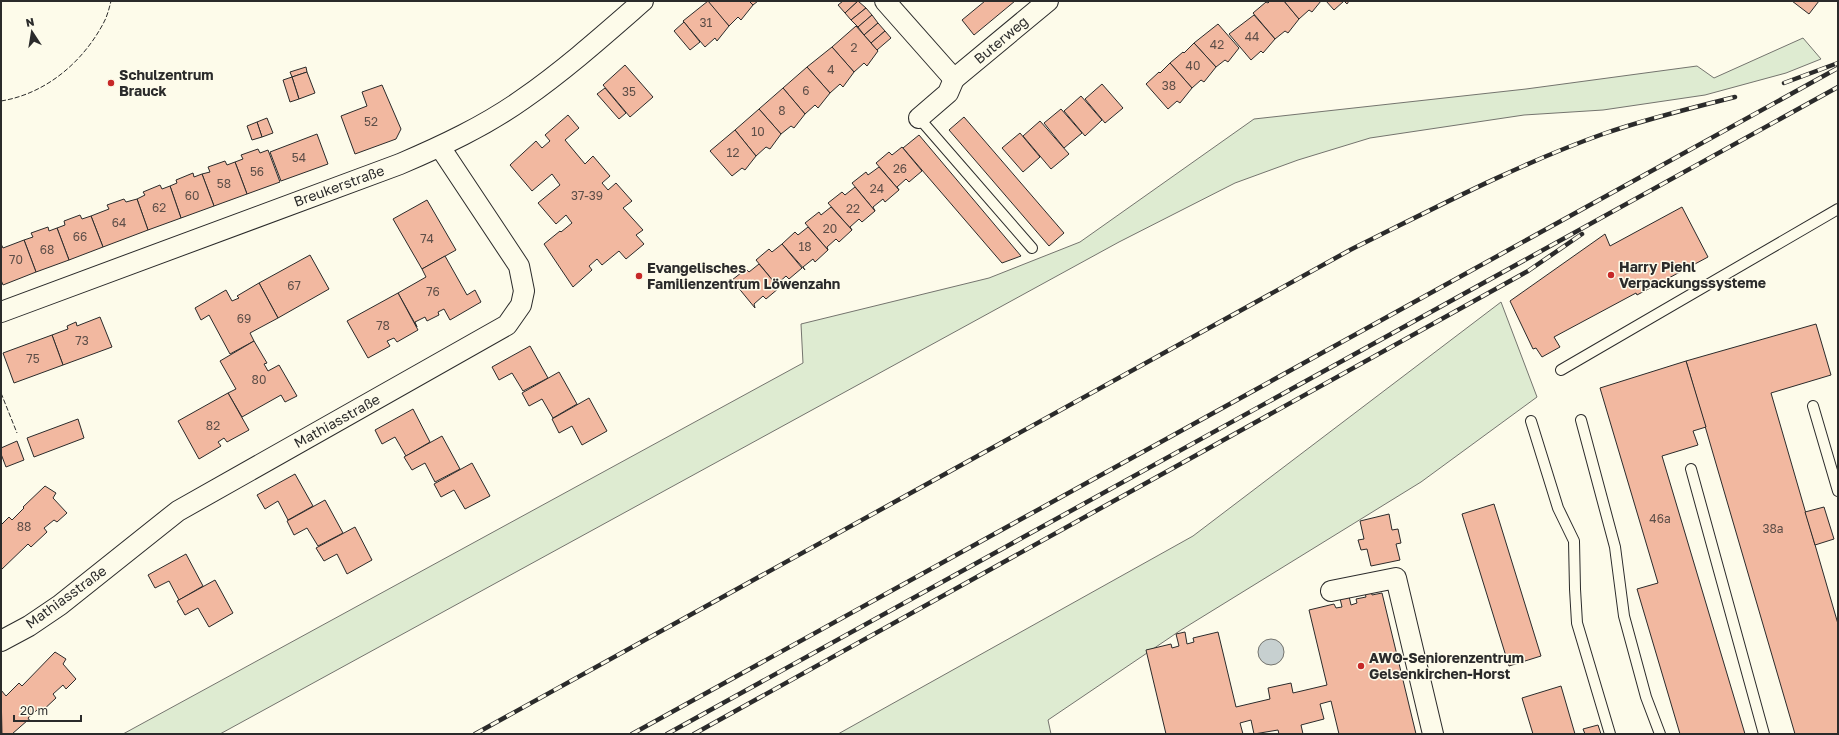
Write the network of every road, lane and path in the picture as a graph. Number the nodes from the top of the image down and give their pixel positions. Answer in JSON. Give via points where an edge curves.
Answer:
{"nodes":[{"id":1,"x":643,"y":1,"type":"edge"},
{"id":2,"x":885,"y":1,"type":"edge"},
{"id":3,"x":1048,"y":1,"type":"edge"},
{"id":4,"x":954,"y":79,"type":"junction"},
{"id":5,"x":919,"y":118,"type":"joint"},
{"id":6,"x":440,"y":147,"type":"junction"},
{"id":7,"x":1838,"y":209,"type":"edge"},
{"id":8,"x":1032,"y":248,"type":"dead end"},
{"id":9,"x":1,"y":312,"type":"edge"},
{"id":10,"x":1561,"y":370,"type":"dead end"},
{"id":11,"x":1813,"y":406,"type":"dead end"},
{"id":12,"x":1580,"y":420,"type":"dead end"},
{"id":13,"x":1531,"y":421,"type":"dead end"},
{"id":14,"x":1691,"y":470,"type":"dead end"},
{"id":15,"x":1838,"y":491,"type":"edge"},
{"id":16,"x":1331,"y":591,"type":"dead end"},
{"id":17,"x":1,"y":641,"type":"edge"},
{"id":18,"x":1433,"y":734,"type":"edge"},
{"id":19,"x":1610,"y":734,"type":"edge"},
{"id":20,"x":1660,"y":734,"type":"edge"},
{"id":21,"x":1764,"y":734,"type":"edge"}],
"edges":[{"from":1,"to":6,"type":"street","name":"Breukerstraße","via":[[570,64],[523,99]]},
{"from":2,"to":4,"type":"street"},
{"from":3,"to":4,"type":"street","name":"Buterweg"},
{"from":4,"to":5,"type":"street","name":"Buterweg","via":[[948,93]]},
{"from":5,"to":8,"type":"lane"},
{"from":6,"to":9,"type":"street","name":"Breukerstraße"},
{"from":6,"to":17,"type":"street","name":"Mathiasstraße","via":[[519,266],[524,291],[521,305],[507,325],[178,511],[60,605]]},
{"from":7,"to":10,"type":"lane"},
{"from":11,"to":15,"type":"lane"},
{"from":12,"to":20,"type":"lane","via":[[1615,547],[1624,616],[1646,697]]},
{"from":13,"to":19,"type":"lane","via":[[1558,508],[1574,541],[1577,623]]},
{"from":14,"to":21,"type":"lane"},
{"from":16,"to":18,"type":"street","via":[[1396,578]]}]}
